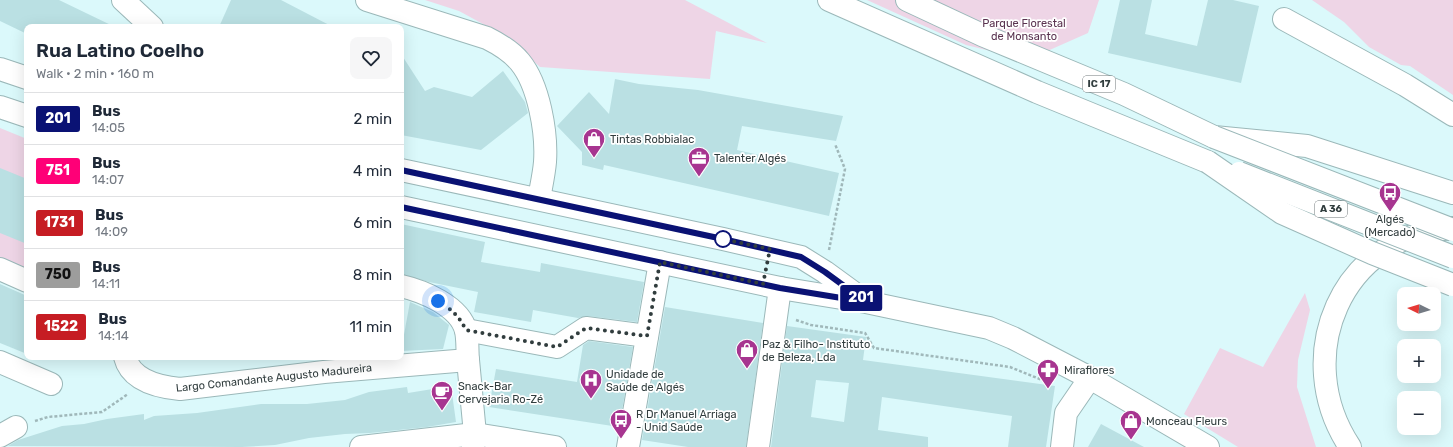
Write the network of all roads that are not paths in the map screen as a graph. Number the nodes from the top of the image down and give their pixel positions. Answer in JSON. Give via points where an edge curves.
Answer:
{"nodes":[{"id":1,"x":123,"y":0,"type":"edge"},
{"id":2,"x":367,"y":0,"type":"edge"},
{"id":3,"x":829,"y":0,"type":"edge"},
{"id":4,"x":907,"y":0,"type":"edge"},
{"id":5,"x":1284,"y":19,"type":"dead end"},
{"id":6,"x":149,"y":24,"type":"edge"},
{"id":7,"x":0,"y":69,"type":"edge"},
{"id":8,"x":24,"y":77,"type":"edge"},
{"id":9,"x":0,"y":107,"type":"edge"},
{"id":10,"x":24,"y":115,"type":"edge"},
{"id":11,"x":1453,"y":115,"type":"edge"},
{"id":12,"x":1214,"y":137,"type":"junction"},
{"id":13,"x":1208,"y":162,"type":"junction"},
{"id":14,"x":404,"y":171,"type":"edge"},
{"id":15,"x":1453,"y":193,"type":"edge"},
{"id":16,"x":539,"y":199,"type":"junction"},
{"id":17,"x":404,"y":209,"type":"edge"},
{"id":18,"x":1453,"y":229,"type":"edge"},
{"id":19,"x":1453,"y":257,"type":"edge"},
{"id":20,"x":660,"y":262,"type":"junction"},
{"id":21,"x":0,"y":270,"type":"edge"},
{"id":22,"x":24,"y":280,"type":"edge"},
{"id":23,"x":1453,"y":285,"type":"edge"},
{"id":24,"x":404,"y":287,"type":"edge"},
{"id":25,"x":780,"y":288,"type":"junction"},
{"id":26,"x":866,"y":302,"type":"junction"},
{"id":27,"x":466,"y":330,"type":"junction"},
{"id":28,"x":647,"y":336,"type":"junction"},
{"id":29,"x":126,"y":360,"type":"edge"},
{"id":30,"x":468,"y":360,"type":"junction"},
{"id":31,"x":0,"y":362,"type":"edge"},
{"id":32,"x":323,"y":364,"type":"edge"},
{"id":33,"x":1090,"y":378,"type":"junction"},
{"id":34,"x":51,"y":384,"type":"dead end"},
{"id":35,"x":474,"y":440,"type":"edge"},
{"id":36,"x":361,"y":447,"type":"edge"},
{"id":37,"x":555,"y":447,"type":"edge"},
{"id":38,"x":628,"y":447,"type":"edge"},
{"id":39,"x":758,"y":447,"type":"edge"},
{"id":40,"x":1062,"y":447,"type":"edge"},
{"id":41,"x":1208,"y":447,"type":"edge"},
{"id":42,"x":1350,"y":447,"type":"edge"}],
"edges":[{"from":1,"to":6,"type":"main road"},
{"from":2,"to":16,"type":"main road","via":[[488,38],[520,62],[532,82],[543,123],[545,162]]},
{"from":3,"to":13,"type":"main road","via":[[1036,92]]},
{"from":4,"to":12,"type":"main road","number":"IC 17","via":[[982,35],[1124,94]]},
{"from":5,"to":11,"type":"main road","via":[[1405,85]]},
{"from":7,"to":8,"type":"main road"},
{"from":9,"to":10,"type":"main road"},
{"from":12,"to":15,"type":"main road","bridge":true,"via":[[1307,146]]},
{"from":12,"to":18,"type":"main road","number":"A 36","bridge":true},
{"from":13,"to":19,"type":"main road","number":"A 36","bridge":true},
{"from":13,"to":23,"type":"main road","bridge":true,"via":[[1282,213]]},
{"from":14,"to":16,"type":"main road"},
{"from":16,"to":26,"type":"main road","via":[[801,257]]},
{"from":17,"to":20,"type":"main road"},
{"from":18,"to":42,"type":"main road","via":[[1419,234],[1386,250],[1357,275],[1337,306],[1326,342],[1324,379],[1333,416]]},
{"from":20,"to":25,"type":"main road"},
{"from":20,"to":28,"type":"main road"},
{"from":21,"to":22,"type":"main road"},
{"from":24,"to":27,"type":"main road","via":[[428,295],[448,307],[460,318]]},
{"from":25,"to":26,"type":"main road"},
{"from":25,"to":39,"type":"main road"},
{"from":26,"to":33,"type":"main road","via":[[1001,332]]},
{"from":27,"to":28,"type":"main road","via":[[557,347],[586,328]]},
{"from":27,"to":30,"type":"main road"},
{"from":28,"to":38,"type":"main road"},
{"from":29,"to":32,"type":"main road","name":"Largo Comandante Augusto Madureira","via":[[146,382],[180,389]]},
{"from":30,"to":32,"type":"main road","name":"Largo Comandante Augusto Madureira"},
{"from":30,"to":35,"type":"main road"},
{"from":31,"to":34,"type":"main road"},
{"from":33,"to":40,"type":"main road","via":[[1066,413]]},
{"from":33,"to":41,"type":"main road"},
{"from":35,"to":36,"type":"main road"},
{"from":35,"to":37,"type":"main road"}]}
